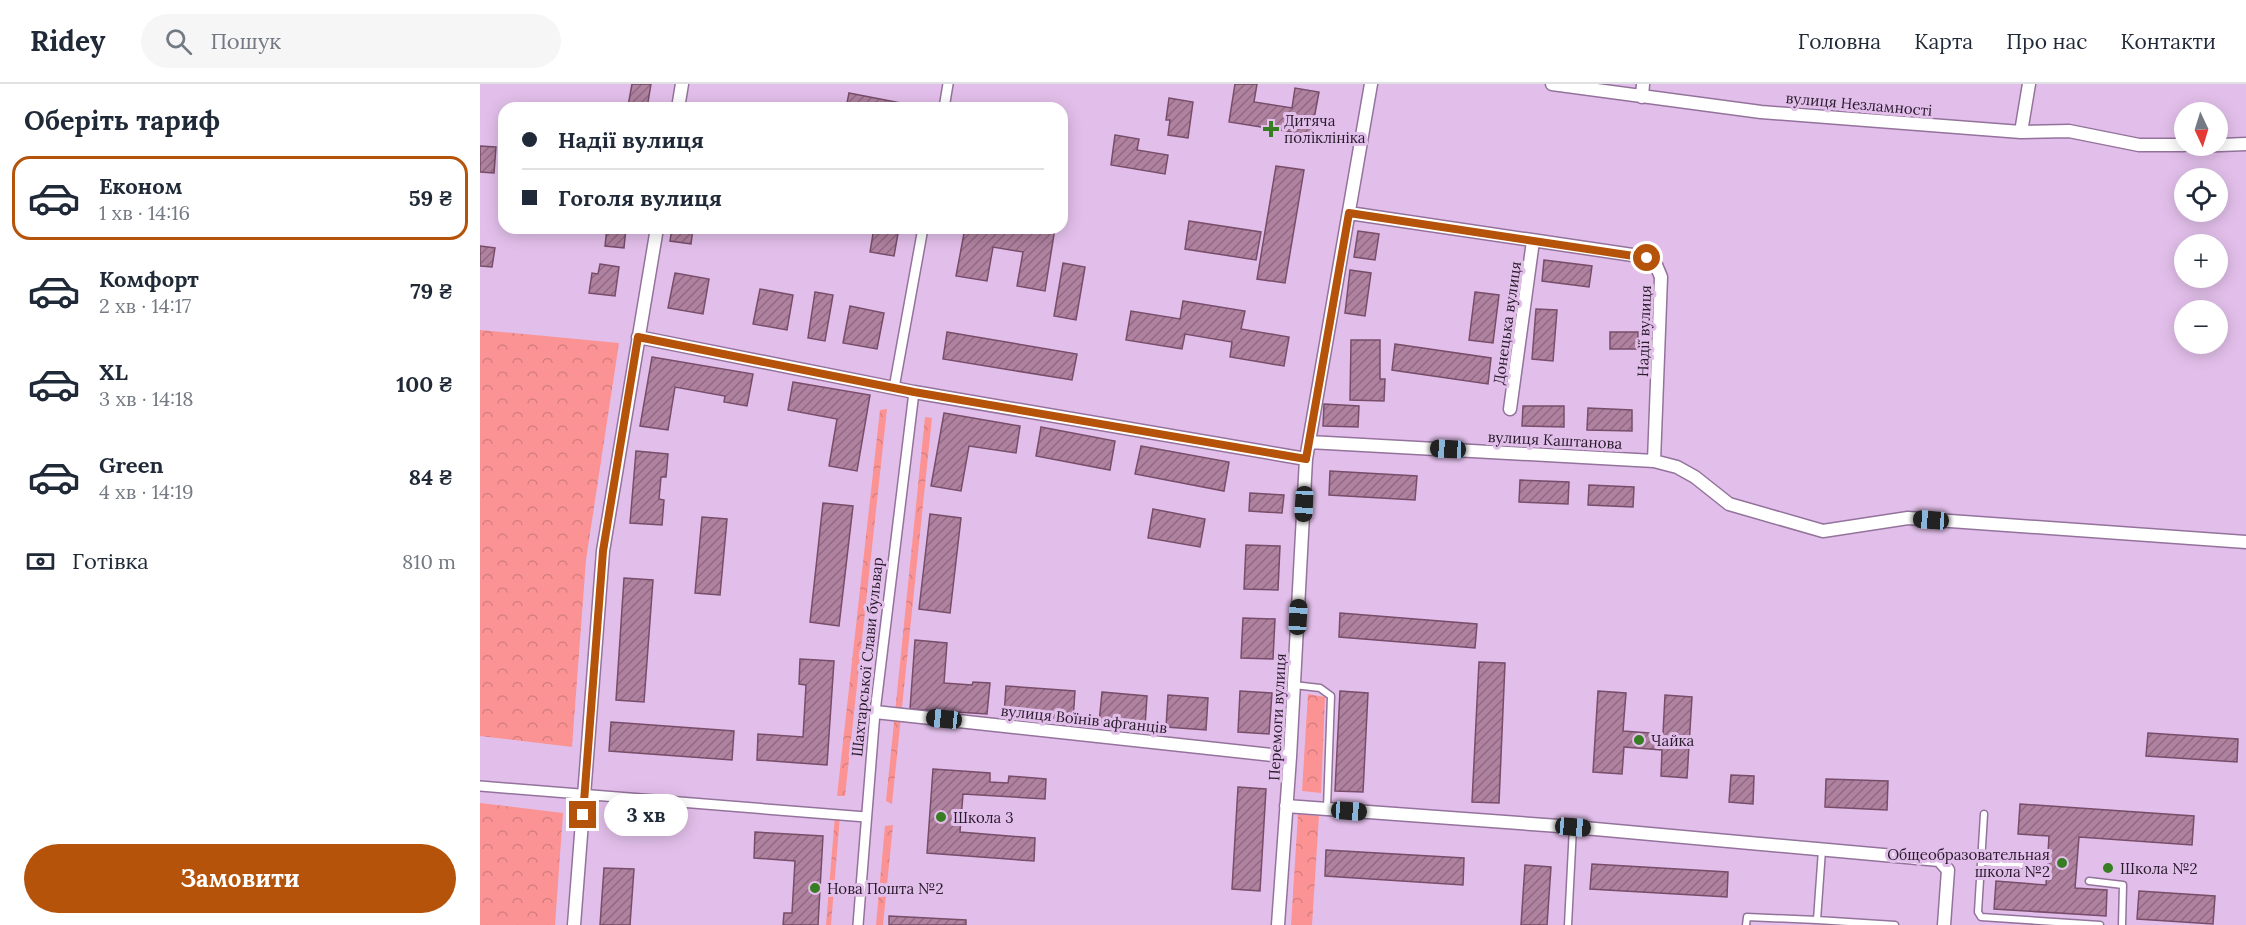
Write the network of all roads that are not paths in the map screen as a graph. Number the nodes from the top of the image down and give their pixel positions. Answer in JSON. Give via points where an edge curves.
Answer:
{"nodes":[{"id":1,"x":682,"y":84,"type":"edge"},
{"id":2,"x":948,"y":84,"type":"edge"},
{"id":3,"x":1371,"y":84,"type":"edge"},
{"id":4,"x":1552,"y":84,"type":"edge"},
{"id":5,"x":2029,"y":84,"type":"edge"},
{"id":6,"x":1642,"y":90,"type":"edge"},
{"id":7,"x":679,"y":102,"type":"edge"},
{"id":8,"x":945,"y":102,"type":"edge"},
{"id":9,"x":2021,"y":132,"type":"junction"},
{"id":10,"x":2246,"y":144,"type":"edge"},
{"id":11,"x":2174,"y":145,"type":"edge"},
{"id":12,"x":2228,"y":145,"type":"edge"},
{"id":13,"x":1349,"y":213,"type":"junction"},
{"id":14,"x":656,"y":234,"type":"edge"},
{"id":15,"x":922,"y":234,"type":"edge"},
{"id":16,"x":1533,"y":241,"type":"junction"},
{"id":17,"x":638,"y":337,"type":"junction"},
{"id":18,"x":894,"y":388,"type":"junction"},
{"id":19,"x":914,"y":392,"type":"junction"},
{"id":20,"x":1510,"y":409,"type":"dead end"},
{"id":21,"x":1310,"y":441,"type":"junction"},
{"id":22,"x":1306,"y":459,"type":"junction"},
{"id":23,"x":1654,"y":461,"type":"junction"},
{"id":24,"x":2246,"y":542,"type":"edge"},
{"id":25,"x":1294,"y":685,"type":"junction"},
{"id":26,"x":875,"y":712,"type":"junction"},
{"id":27,"x":1290,"y":757,"type":"junction"},
{"id":28,"x":480,"y":786,"type":"edge"},
{"id":29,"x":584,"y":793,"type":"junction"},
{"id":30,"x":1286,"y":806,"type":"junction"},
{"id":31,"x":1327,"y":809,"type":"junction"},
{"id":32,"x":1984,"y":814,"type":"dead end"},
{"id":33,"x":866,"y":817,"type":"junction"},
{"id":34,"x":1573,"y":827,"type":"junction"},
{"id":35,"x":1822,"y":850,"type":"junction"},
{"id":36,"x":1981,"y":862,"type":"junction"},
{"id":37,"x":2021,"y":864,"type":"dead end"},
{"id":38,"x":2089,"y":881,"type":"dead end"},
{"id":39,"x":1817,"y":920,"type":"junction"},
{"id":40,"x":574,"y":925,"type":"edge"},
{"id":41,"x":858,"y":925,"type":"edge"},
{"id":42,"x":1278,"y":925,"type":"edge"},
{"id":43,"x":1568,"y":925,"type":"edge"},
{"id":44,"x":1746,"y":925,"type":"edge"},
{"id":45,"x":1895,"y":925,"type":"edge"},
{"id":46,"x":1944,"y":925,"type":"edge"},
{"id":47,"x":2100,"y":925,"type":"edge"},
{"id":48,"x":2122,"y":925,"type":"edge"}],
"edges":[{"from":1,"to":7,"type":"street"},
{"from":2,"to":8,"type":"street"},
{"from":3,"to":13,"type":"street","name":"Перемоги вулиця"},
{"from":4,"to":6,"type":"street","name":"вулиця Незламності"},
{"from":5,"to":9,"type":"street"},
{"from":6,"to":9,"type":"street","name":"вулиця Незламності","via":[[1761,112]]},
{"from":9,"to":11,"type":"street","name":"вулиця Незламності","via":[[2069,131],[2139,145]]},
{"from":10,"to":12,"type":"street"},
{"from":13,"to":16,"type":"street","name":"Надії вулиця"},
{"from":13,"to":21,"type":"street","name":"Перемоги вулиця"},
{"from":14,"to":17,"type":"street"},
{"from":15,"to":18,"type":"street"},
{"from":16,"to":20,"type":"street","name":"Донецька вулиця"},
{"from":16,"to":23,"type":"street","name":"Надії вулиця","via":[[1647,258],[1656,265],[1661,277]]},
{"from":17,"to":18,"type":"street"},
{"from":17,"to":29,"type":"street","via":[[603,551]]},
{"from":18,"to":19,"type":"street"},
{"from":19,"to":22,"type":"street"},
{"from":19,"to":26,"type":"street","name":"Шахтарської Слави бульвар"},
{"from":21,"to":22,"type":"street","name":"Перемоги вулиця"},
{"from":21,"to":23,"type":"street","name":"вулиця Каштанова"},
{"from":22,"to":25,"type":"street","name":"Перемоги вулиця"},
{"from":23,"to":24,"type":"street","name":"вулиця Каштанова","via":[[1695,477],[1729,504],[1823,531],[1908,518]]},
{"from":25,"to":27,"type":"street","name":"Перемоги вулиця"},
{"from":25,"to":31,"type":"lane","via":[[1320,688],[1331,696]]},
{"from":26,"to":27,"type":"street","name":"вулиця Воїнів афганців"},
{"from":26,"to":33,"type":"street","name":"Шахтарської Слави бульвар"},
{"from":27,"to":30,"type":"street","name":"Перемоги вулиця"},
{"from":28,"to":29,"type":"street"},
{"from":29,"to":33,"type":"street"},
{"from":29,"to":40,"type":"street"},
{"from":30,"to":31,"type":"street"},
{"from":30,"to":42,"type":"street","name":"Перемоги вулиця"},
{"from":31,"to":34,"type":"street"},
{"from":32,"to":36,"type":"lane"},
{"from":33,"to":41,"type":"street","name":"Шахтарської Слави бульвар"},
{"from":34,"to":35,"type":"street"},
{"from":34,"to":43,"type":"lane"},
{"from":35,"to":39,"type":"lane"},
{"from":35,"to":46,"type":"street","via":[[1939,860],[1948,870]]},
{"from":36,"to":37,"type":"lane"},
{"from":36,"to":47,"type":"lane","via":[[1981,917]]},
{"from":38,"to":48,"type":"lane","via":[[2123,885]]},
{"from":39,"to":44,"type":"lane","via":[[1747,917]]},
{"from":39,"to":45,"type":"lane"}]}
